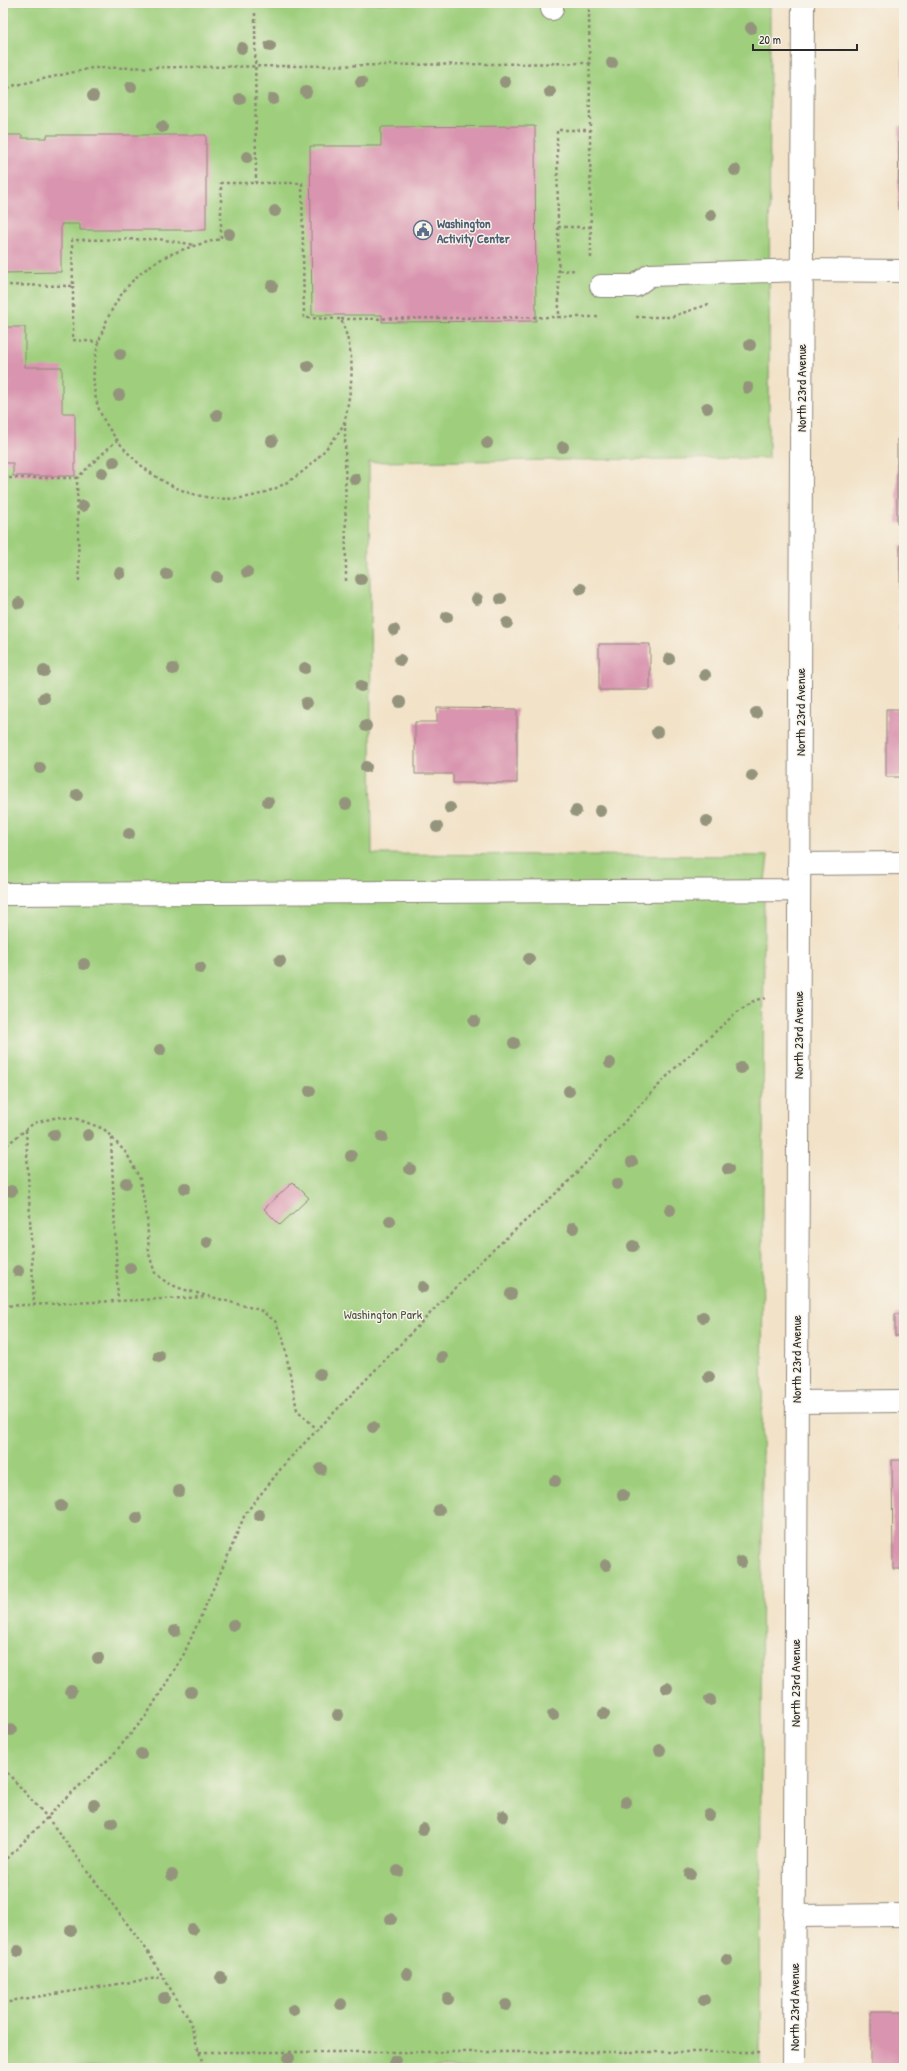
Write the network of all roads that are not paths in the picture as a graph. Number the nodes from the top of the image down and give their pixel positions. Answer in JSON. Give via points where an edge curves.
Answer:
{"nodes":[{"id":1,"x":803,"y":3,"type":"edge"},
{"id":2,"x":802,"y":270,"type":"junction"},
{"id":3,"x":904,"y":271,"type":"edge"},
{"id":4,"x":601,"y":286,"type":"dead end"},
{"id":5,"x":904,"y":863,"type":"edge"},
{"id":6,"x":799,"y":864,"type":"junction"},
{"id":7,"x":799,"y":890,"type":"junction"},
{"id":8,"x":3,"y":894,"type":"edge"},
{"id":9,"x":904,"y":1401,"type":"edge"},
{"id":10,"x":796,"y":1402,"type":"junction"},
{"id":11,"x":904,"y":1915,"type":"edge"},
{"id":12,"x":794,"y":1916,"type":"junction"},
{"id":13,"x":794,"y":2068,"type":"edge"}],
"edges":[{"from":1,"to":2,"type":"street","name":"North 23rd Avenue"},
{"from":2,"to":3,"type":"street"},
{"from":2,"to":4,"type":"street","via":[[650,275],[635,286]]},
{"from":2,"to":6,"type":"street","name":"North 23rd Avenue"},
{"from":5,"to":6,"type":"street"},
{"from":6,"to":7,"type":"street","name":"North 23rd Avenue"},
{"from":7,"to":8,"type":"street"},
{"from":7,"to":10,"type":"street","name":"North 23rd Avenue"},
{"from":9,"to":10,"type":"street"},
{"from":10,"to":12,"type":"street","name":"North 23rd Avenue"},
{"from":11,"to":12,"type":"street"},
{"from":12,"to":13,"type":"street","name":"North 23rd Avenue"}]}
